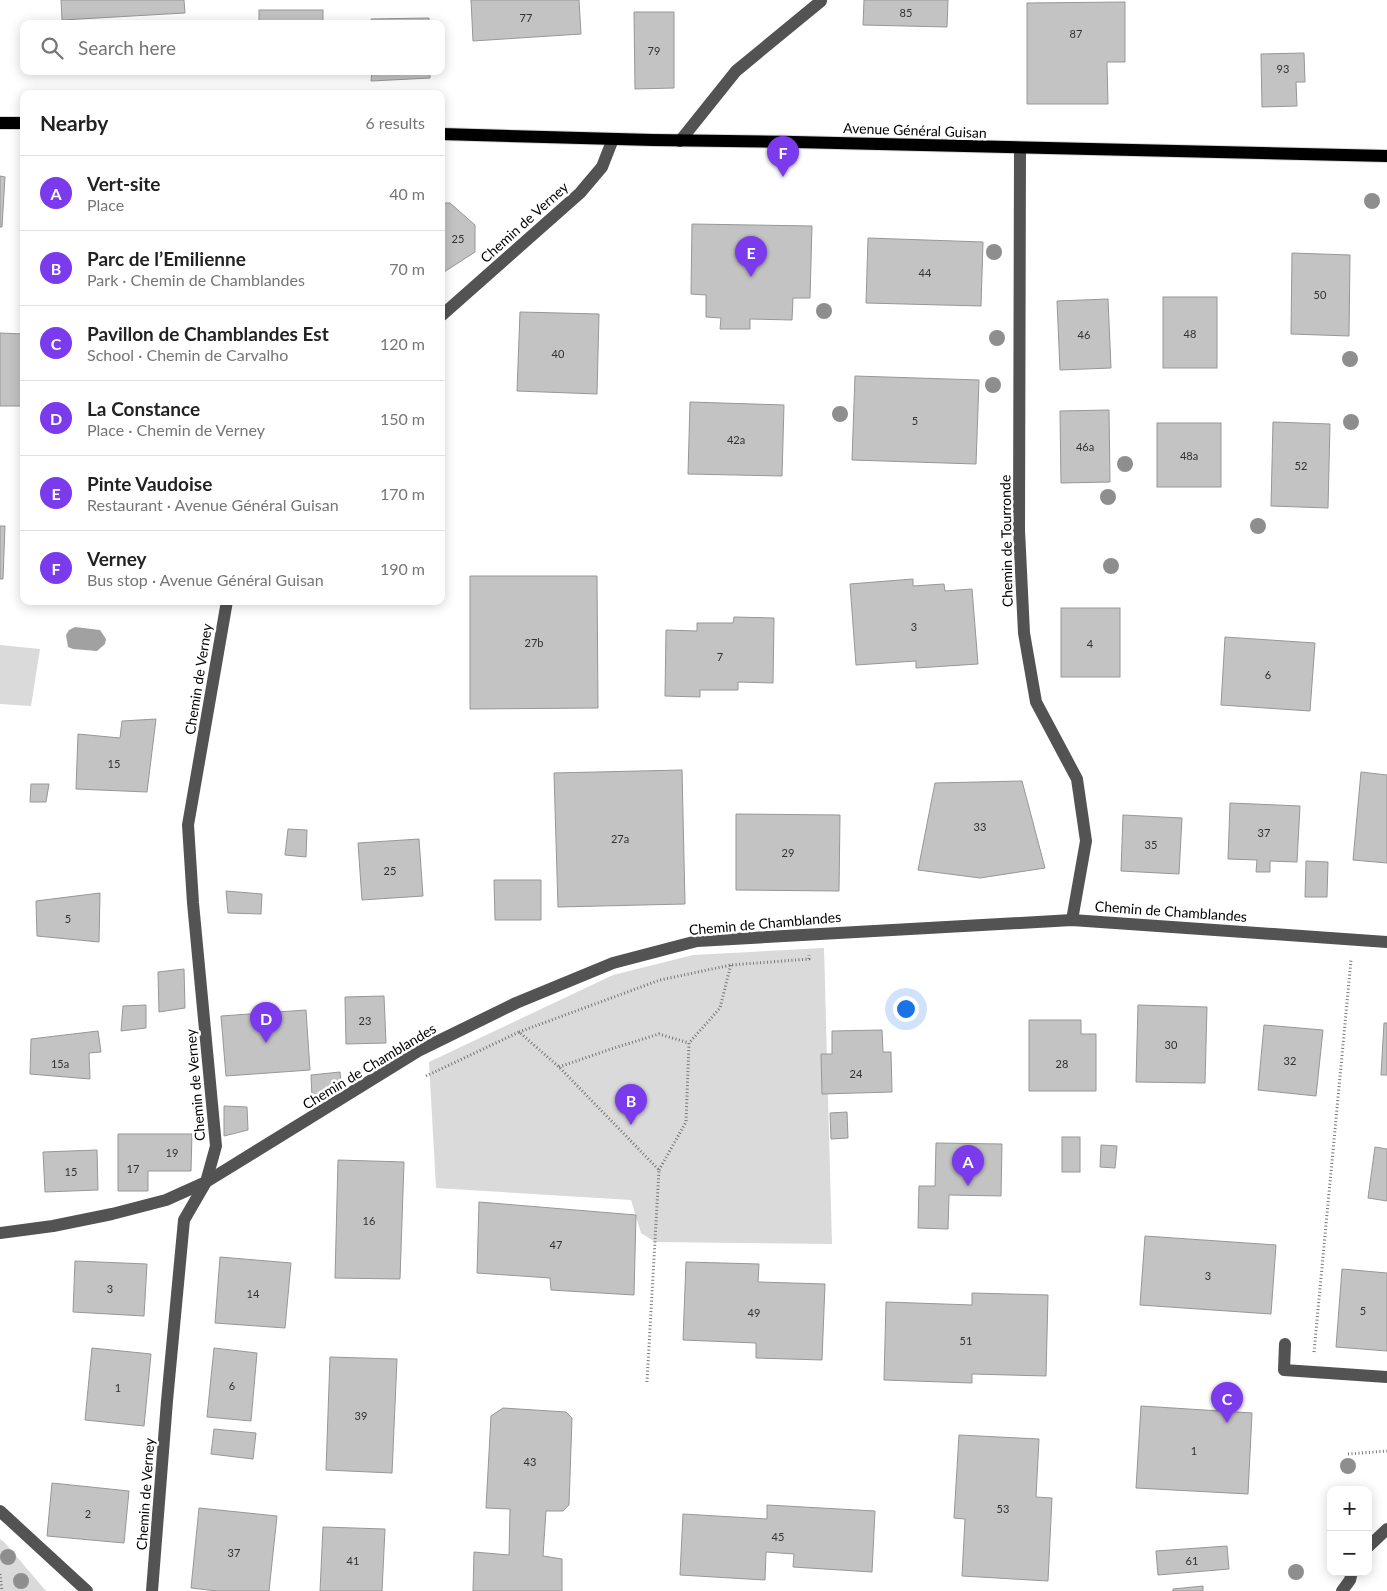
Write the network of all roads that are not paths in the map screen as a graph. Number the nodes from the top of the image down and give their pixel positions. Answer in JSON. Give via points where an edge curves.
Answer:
{"nodes":[{"id":1,"x":821,"y":1,"type":"edge"},
{"id":2,"x":0,"y":123,"type":"edge"},
{"id":3,"x":20,"y":123,"type":"edge"},
{"id":4,"x":445,"y":134,"type":"edge"},
{"id":5,"x":613,"y":139,"type":"junction"},
{"id":6,"x":680,"y":141,"type":"junction"},
{"id":7,"x":1020,"y":148,"type":"junction"},
{"id":8,"x":1387,"y":156,"type":"edge"},
{"id":9,"x":445,"y":312,"type":"edge"},
{"id":10,"x":226,"y":605,"type":"edge"},
{"id":11,"x":1072,"y":920,"type":"junction"},
{"id":12,"x":1387,"y":942,"type":"edge"},
{"id":13,"x":206,"y":1182,"type":"junction"},
{"id":14,"x":0,"y":1232,"type":"edge"},
{"id":15,"x":1285,"y":1344,"type":"dead end"},
{"id":16,"x":1387,"y":1377,"type":"edge"},
{"id":17,"x":0,"y":1511,"type":"edge"},
{"id":18,"x":1387,"y":1529,"type":"edge"},
{"id":19,"x":1372,"y":1543,"type":"edge"},
{"id":20,"x":1351,"y":1576,"type":"edge"},
{"id":21,"x":87,"y":1591,"type":"edge"},
{"id":22,"x":152,"y":1591,"type":"edge"},
{"id":23,"x":1342,"y":1591,"type":"edge"}],
"edges":[{"from":1,"to":6,"type":"street","via":[[736,71]]},
{"from":2,"to":3,"type":"main road"},
{"from":4,"to":5,"type":"main road","name":"Avenue Général Guisan"},
{"from":5,"to":6,"type":"main road","name":"Avenue Général Guisan"},
{"from":5,"to":9,"type":"street","name":"Chemin de Verney","via":[[602,167],[580,194]]},
{"from":6,"to":7,"type":"main road","name":"Avenue Général Guisan"},
{"from":7,"to":8,"type":"main road","name":"Avenue Général Guisan"},
{"from":7,"to":11,"type":"street","name":"Chemin de Tourronde","via":[[1020,551],[1024,632],[1036,702],[1077,779],[1086,841]]},
{"from":10,"to":13,"type":"street","name":"Chemin de Verney","via":[[188,825],[216,1146]]},
{"from":11,"to":12,"type":"street","name":"Chemin de Chamblandes"},
{"from":11,"to":13,"type":"street","name":"Chemin de Chamblandes","via":[[697,941],[613,963],[516,1003],[420,1050]]},
{"from":13,"to":14,"type":"street","name":"Chemin de Chamblandes","via":[[166,1200],[112,1214]]},
{"from":13,"to":22,"type":"street","name":"Chemin de Verney","via":[[184,1220]]},
{"from":15,"to":16,"type":"street","via":[[1284,1370]]},
{"from":17,"to":21,"type":"street"},
{"from":18,"to":19,"type":"street"},
{"from":20,"to":23,"type":"street"}]}
